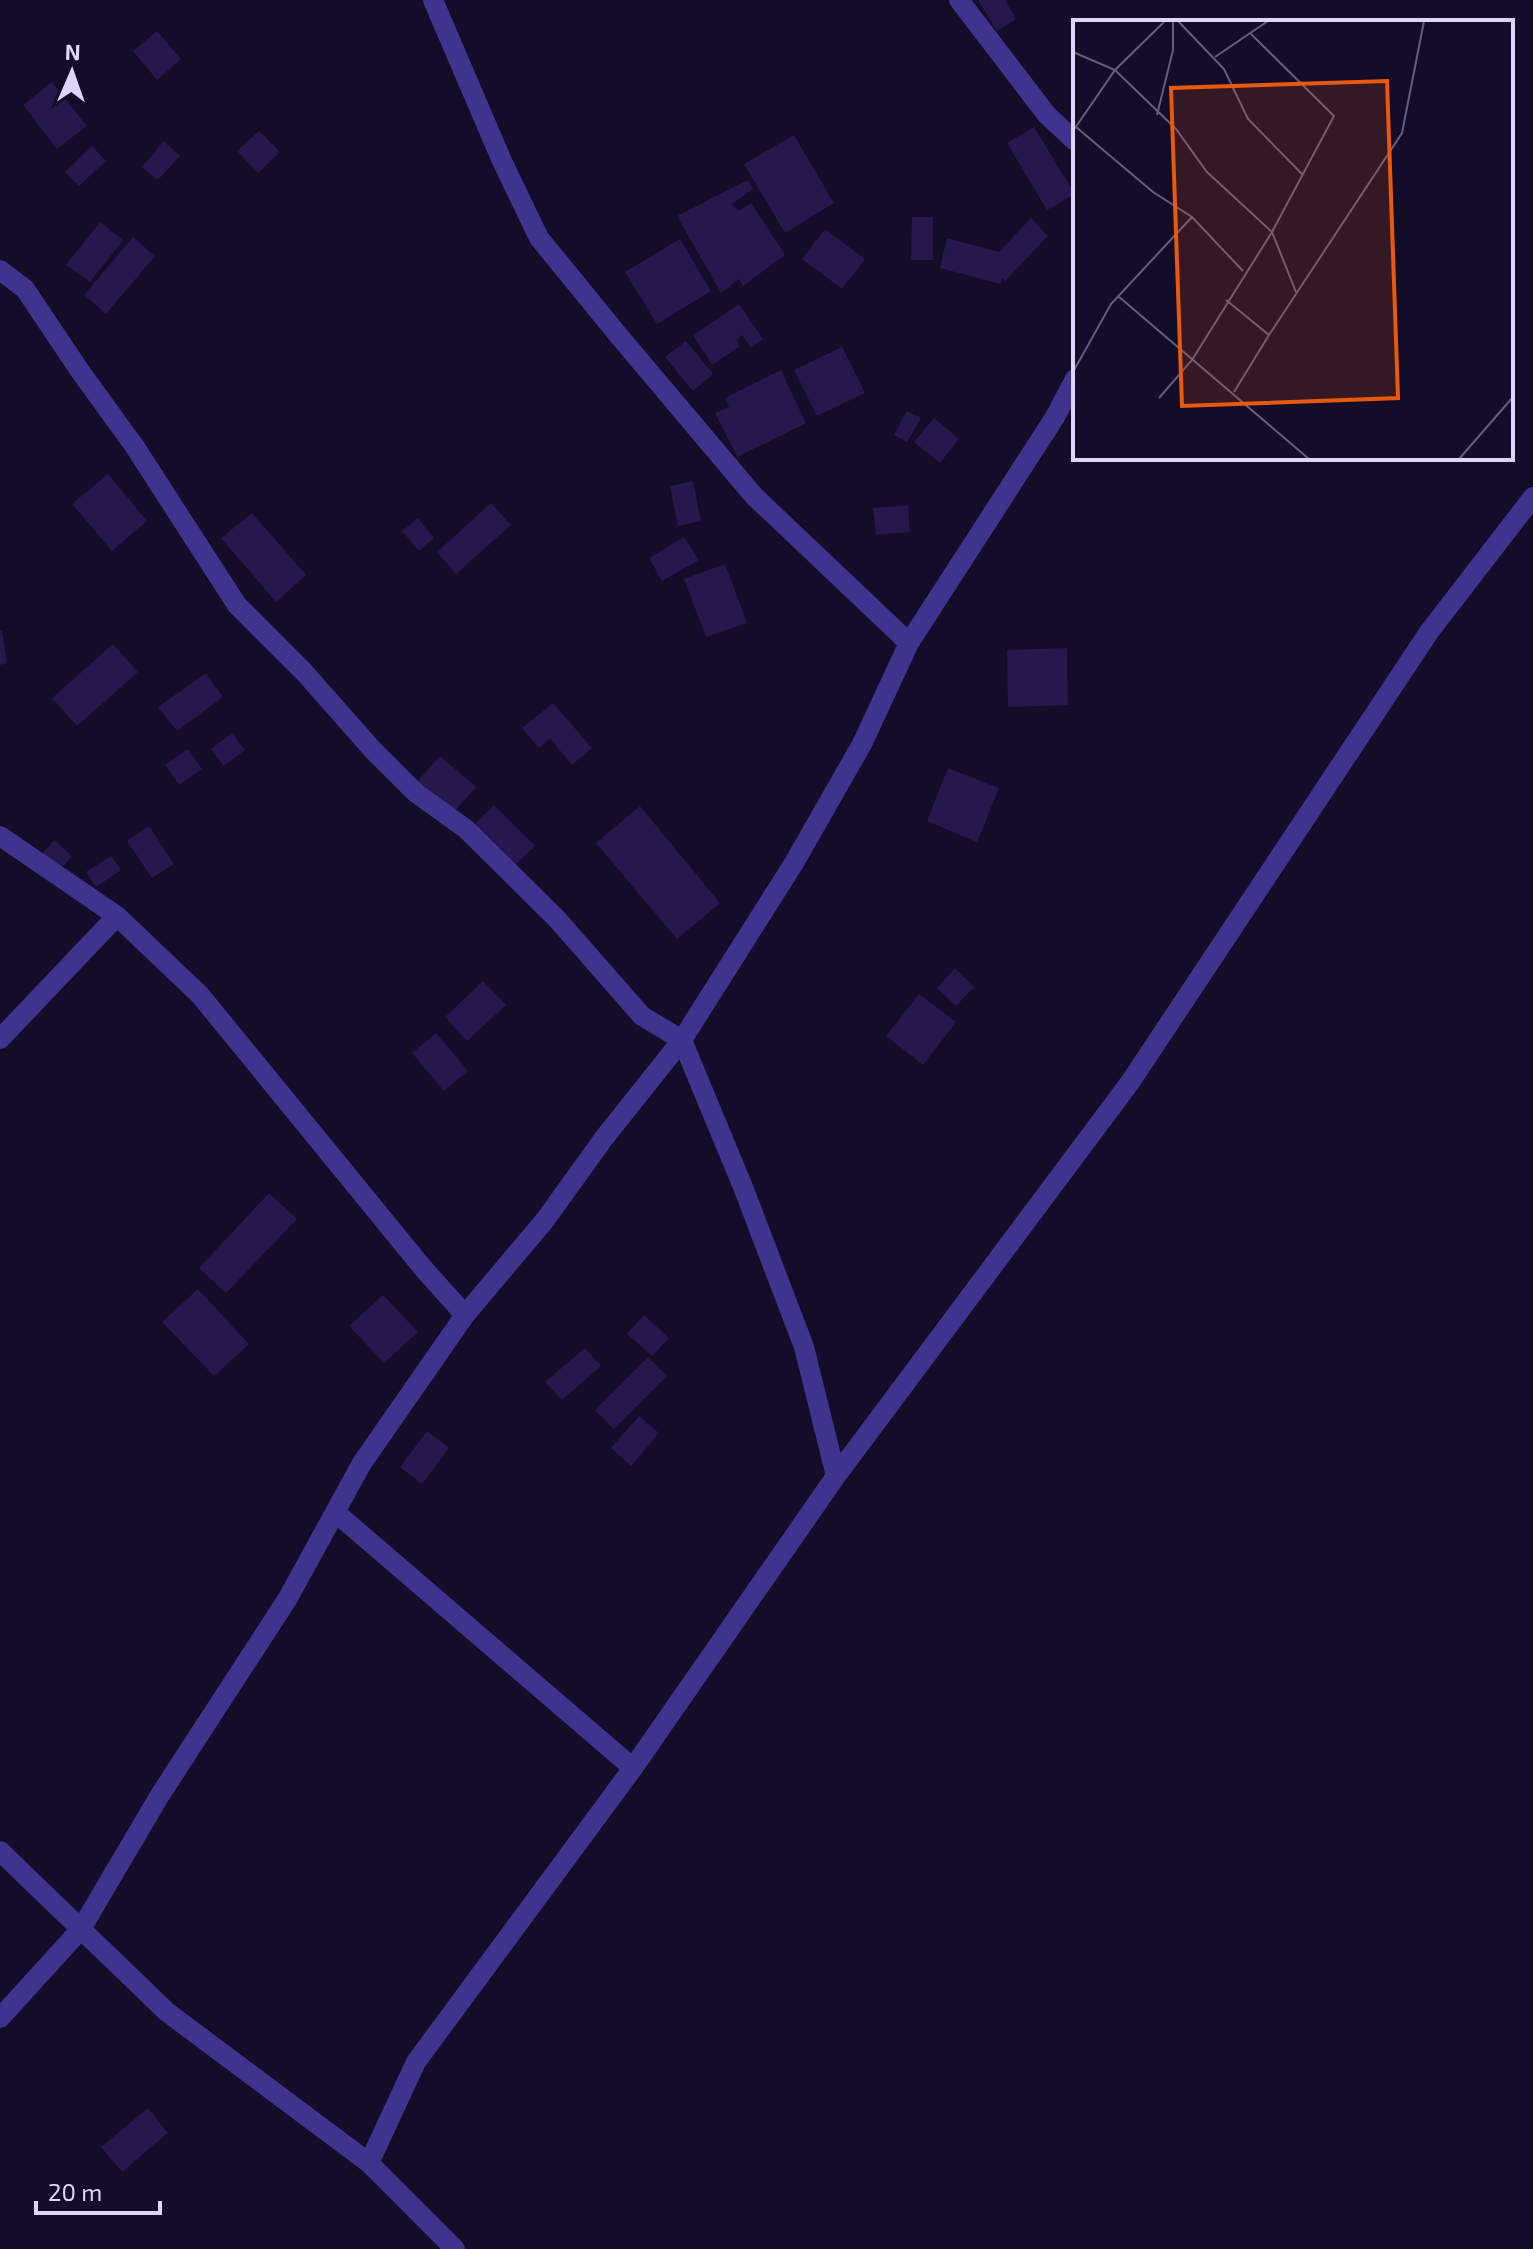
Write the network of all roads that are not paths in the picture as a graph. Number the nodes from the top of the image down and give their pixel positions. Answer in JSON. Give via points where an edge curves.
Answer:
{"nodes":[{"id":1,"x":433,"y":0,"type":"edge"},
{"id":2,"x":959,"y":0,"type":"edge"},
{"id":3,"x":1073,"y":139,"type":"edge"},
{"id":4,"x":0,"y":270,"type":"edge"},
{"id":5,"x":1073,"y":383,"type":"edge"},
{"id":6,"x":1533,"y":497,"type":"edge"},
{"id":7,"x":909,"y":643,"type":"junction"},
{"id":8,"x":0,"y":836,"type":"edge"},
{"id":9,"x":117,"y":916,"type":"junction"},
{"id":10,"x":0,"y":1039,"type":"edge"},
{"id":11,"x":682,"y":1040,"type":"junction"},
{"id":12,"x":465,"y":1315,"type":"junction"},
{"id":13,"x":836,"y":1476,"type":"junction"},
{"id":14,"x":335,"y":1512,"type":"junction"},
{"id":15,"x":633,"y":1768,"type":"junction"},
{"id":16,"x":0,"y":1851,"type":"edge"},
{"id":17,"x":81,"y":1929,"type":"junction"},
{"id":18,"x":0,"y":2018,"type":"edge"},
{"id":19,"x":369,"y":2163,"type":"junction"},
{"id":20,"x":455,"y":2249,"type":"edge"}],
"edges":[{"from":1,"to":7,"type":"street","via":[[539,238],[754,496]]},
{"from":2,"to":3,"type":"street","via":[[1047,115]]},
{"from":4,"to":11,"type":"street","via":[[25,289],[237,605],[416,793],[466,829],[557,919],[642,1016]]},
{"from":5,"to":7,"type":"street"},
{"from":6,"to":13,"type":"street","via":[[1429,632],[1131,1081]]},
{"from":7,"to":11,"type":"street","via":[[862,744],[794,863]]},
{"from":8,"to":9,"type":"street"},
{"from":9,"to":10,"type":"street"},
{"from":9,"to":12,"type":"street","via":[[200,995]]},
{"from":11,"to":12,"type":"street"},
{"from":11,"to":13,"type":"street","via":[[804,1347]]},
{"from":12,"to":14,"type":"street","via":[[362,1463]]},
{"from":13,"to":15,"type":"street"},
{"from":14,"to":15,"type":"street"},
{"from":14,"to":17,"type":"street","via":[[288,1598],[160,1795]]},
{"from":15,"to":19,"type":"street","via":[[416,2062]]},
{"from":16,"to":17,"type":"street"},
{"from":17,"to":18,"type":"street"},
{"from":17,"to":19,"type":"street","via":[[167,2012]]},
{"from":19,"to":20,"type":"street"}]}
